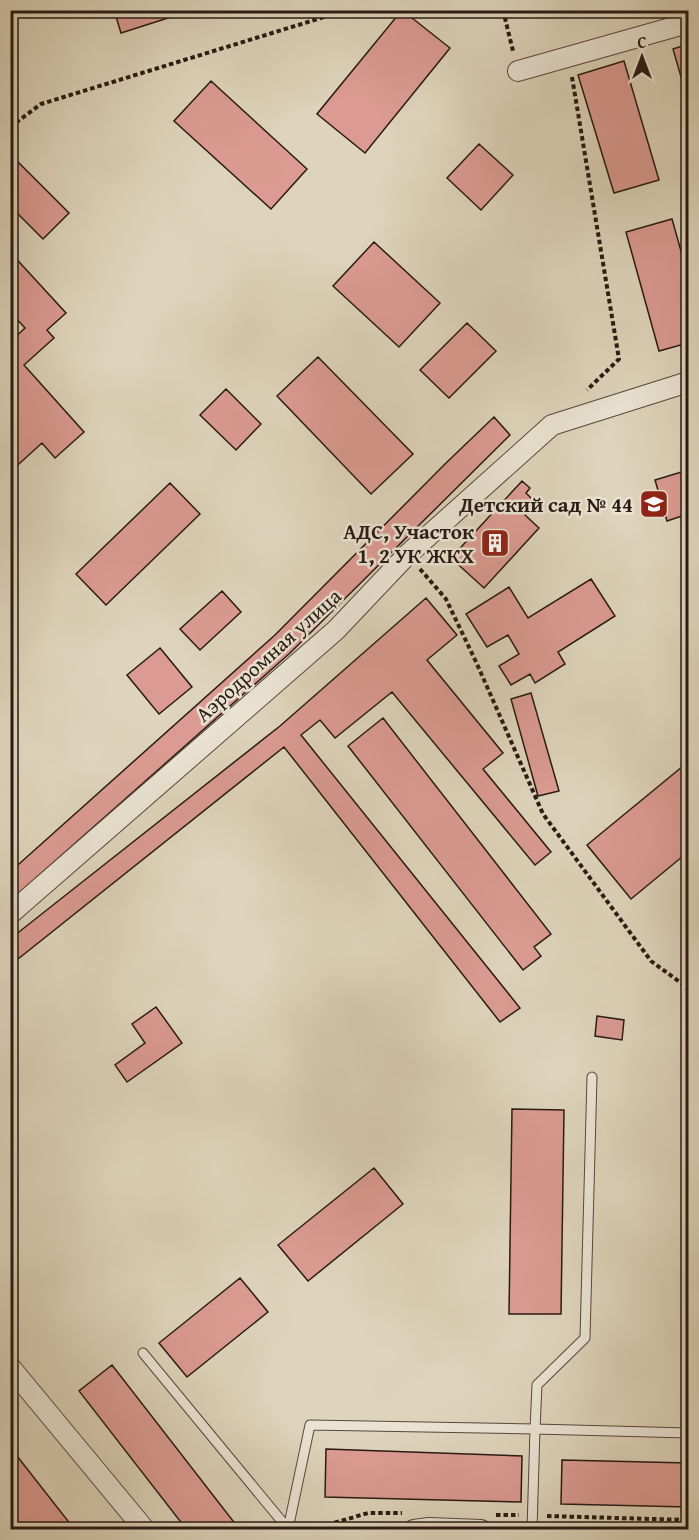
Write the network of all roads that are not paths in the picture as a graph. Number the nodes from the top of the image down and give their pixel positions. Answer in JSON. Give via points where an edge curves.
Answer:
{"nodes":[{"id":1,"x":688,"y":23,"type":"edge"},
{"id":2,"x":518,"y":71,"type":"road end"},
{"id":3,"x":688,"y":382,"type":"edge"},
{"id":4,"x":10,"y":914,"type":"edge"},
{"id":5,"x":592,"y":1077,"type":"dead end"},
{"id":6,"x":143,"y":1353,"type":"dead end"},
{"id":7,"x":10,"y":1367,"type":"edge"},
{"id":8,"x":535,"y":1429,"type":"junction"},
{"id":9,"x":688,"y":1433,"type":"edge"},
{"id":10,"x":409,"y":1521,"type":"edge"},
{"id":11,"x":483,"y":1522,"type":"edge"},
{"id":12,"x":289,"y":1529,"type":"edge"},
{"id":13,"x":145,"y":1530,"type":"edge"},
{"id":14,"x":532,"y":1530,"type":"edge"}],
"edges":[{"from":1,"to":2,"type":"street"},
{"from":3,"to":4,"type":"street","name":"Аэродромная улица","via":[[552,425],[407,555],[336,630]]},
{"from":5,"to":8,"type":"lane","via":[[585,1338],[537,1385]]},
{"from":6,"to":12,"type":"lane"},
{"from":7,"to":13,"type":"street"},
{"from":8,"to":9,"type":"lane"},
{"from":8,"to":12,"type":"lane","via":[[310,1425]]},
{"from":8,"to":14,"type":"lane"},
{"from":10,"to":11,"type":"street","via":[[429,1528]]}]}
